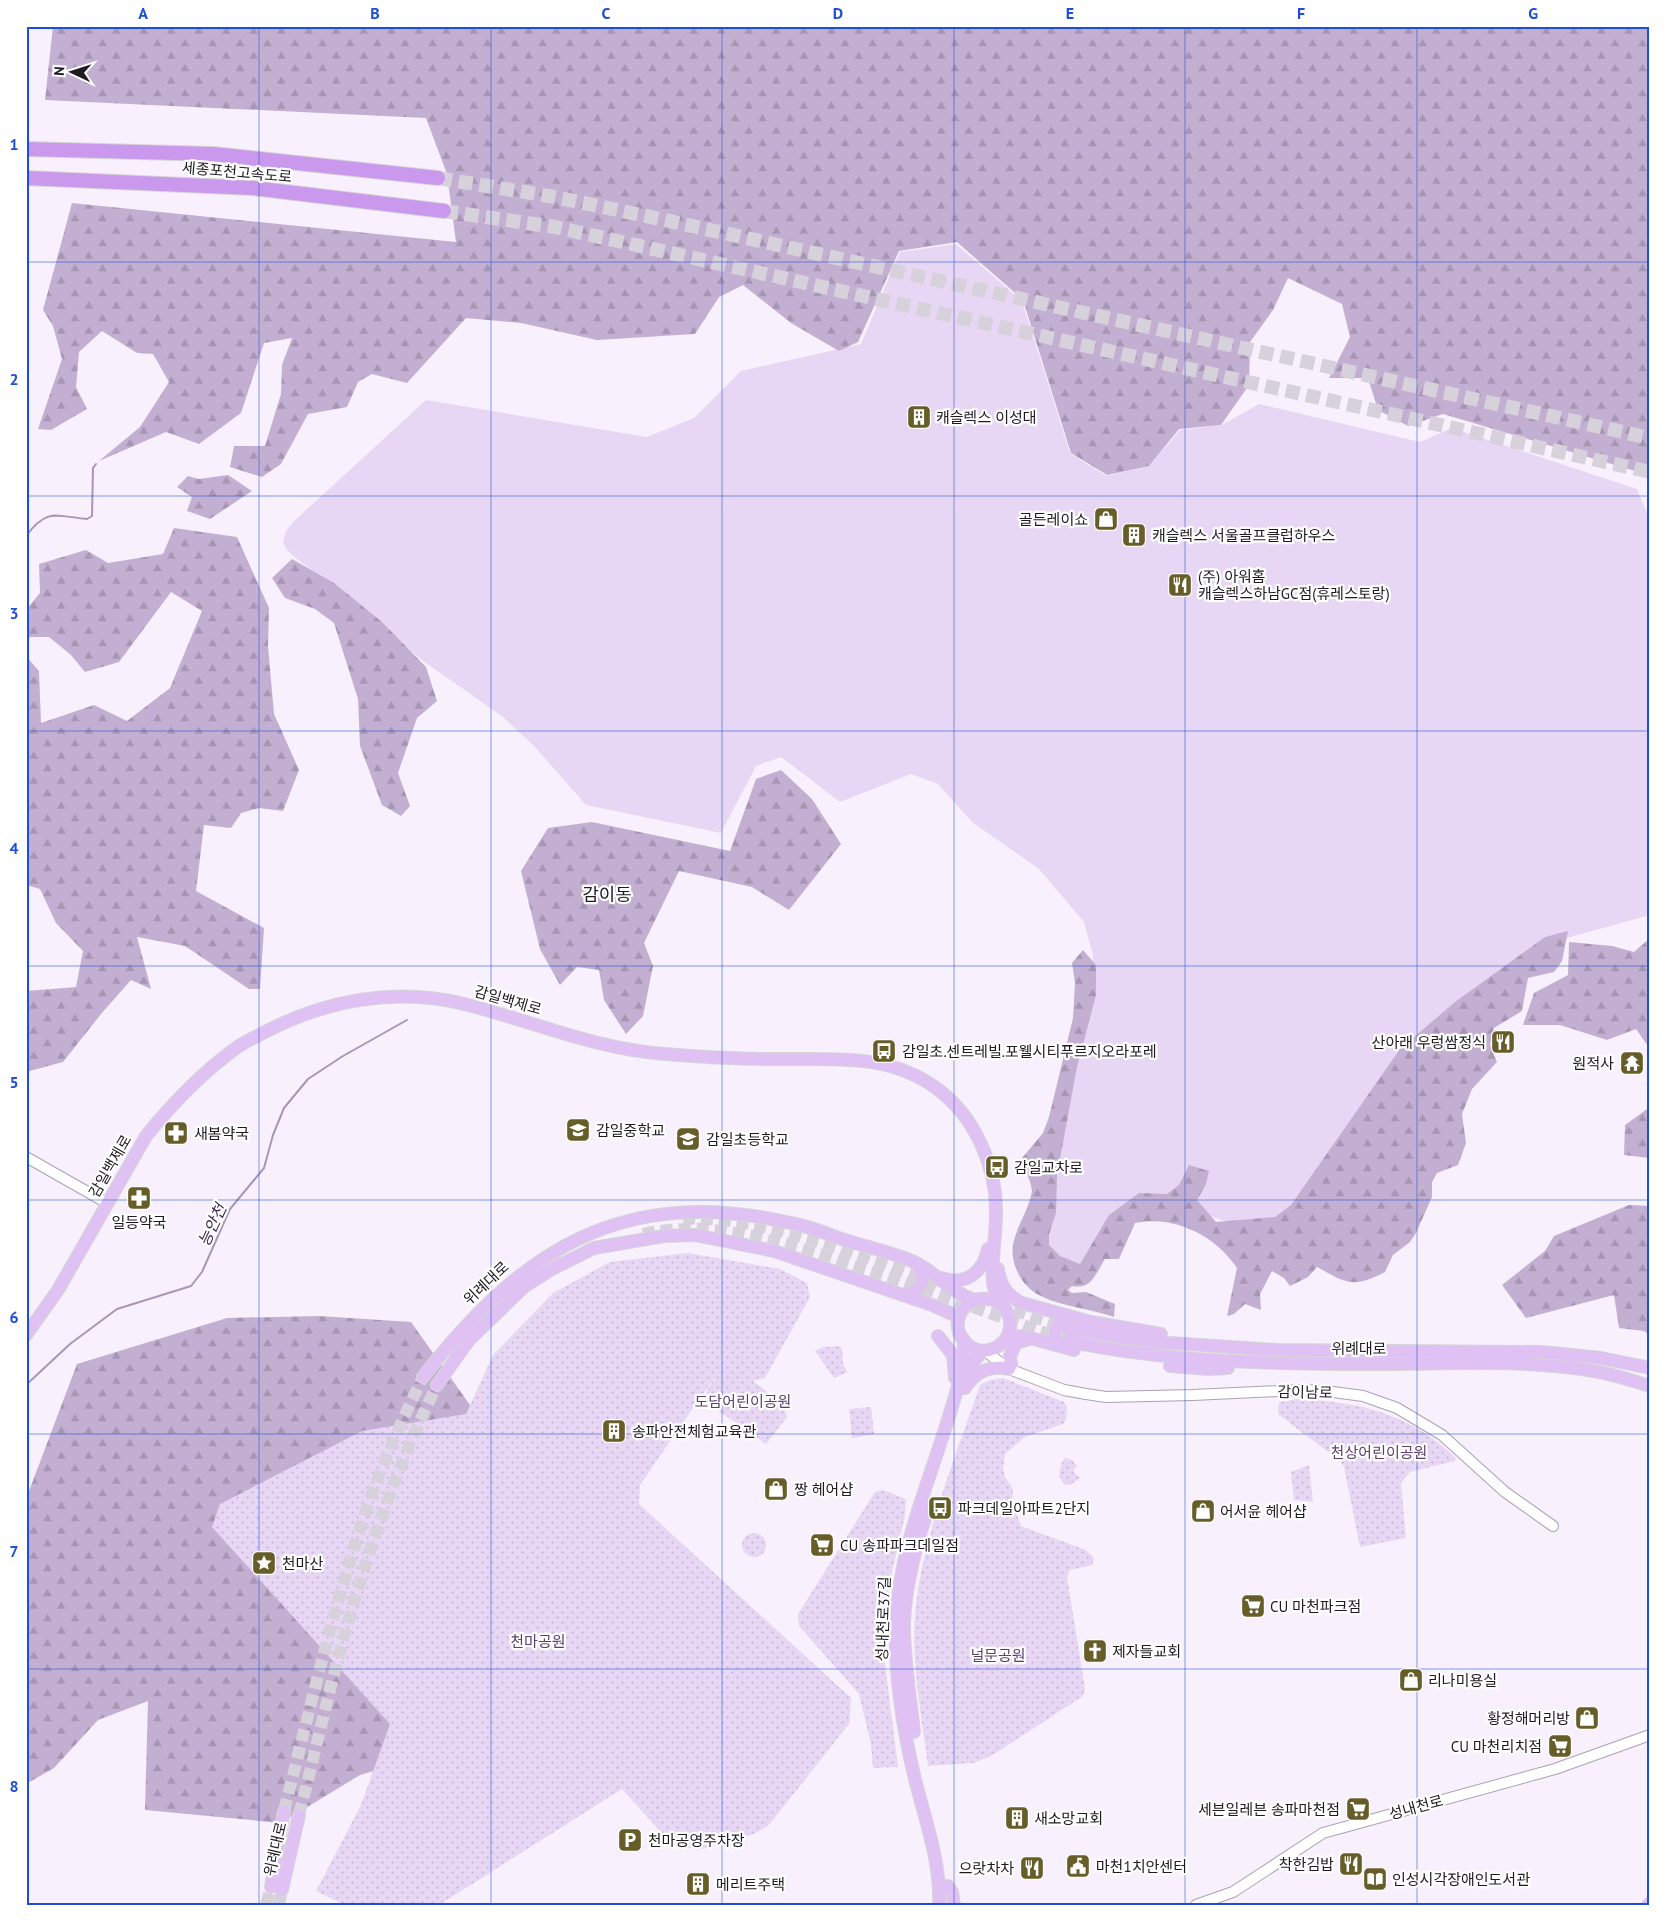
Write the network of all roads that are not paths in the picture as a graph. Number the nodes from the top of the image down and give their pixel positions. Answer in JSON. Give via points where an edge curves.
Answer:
{"nodes":[{"id":1,"x":26,"y":149,"type":"edge"},
{"id":2,"x":26,"y":178,"type":"edge"},
{"id":3,"x":438,"y":178,"type":"tunnel mouth"},
{"id":4,"x":444,"y":211,"type":"tunnel mouth"},
{"id":5,"x":26,"y":1157,"type":"edge"},
{"id":6,"x":107,"y":1203,"type":"junction"},
{"id":7,"x":996,"y":1215,"type":"junction"},
{"id":8,"x":915,"y":1262,"type":"junction"},
{"id":9,"x":992,"y":1263,"type":"junction"},
{"id":10,"x":938,"y":1277,"type":"junction"},
{"id":11,"x":902,"y":1295,"type":"junction"},
{"id":12,"x":976,"y":1299,"type":"junction"},
{"id":13,"x":1003,"y":1306,"type":"junction"},
{"id":14,"x":1045,"y":1311,"type":"junction"},
{"id":15,"x":959,"y":1317,"type":"junction"},
{"id":16,"x":1066,"y":1333,"type":"junction"},
{"id":17,"x":26,"y":1335,"type":"edge"},
{"id":18,"x":963,"y":1339,"type":"junction"},
{"id":19,"x":1006,"y":1340,"type":"junction"},
{"id":20,"x":1041,"y":1340,"type":"junction"},
{"id":21,"x":984,"y":1351,"type":"junction"},
{"id":22,"x":1013,"y":1368,"type":"junction"},
{"id":23,"x":1650,"y":1368,"type":"edge"},
{"id":24,"x":422,"y":1377,"type":"tunnel mouth"},
{"id":25,"x":437,"y":1385,"type":"tunnel mouth"},
{"id":26,"x":1650,"y":1386,"type":"edge"},
{"id":27,"x":965,"y":1387,"type":"junction"},
{"id":28,"x":954,"y":1399,"type":"junction"},
{"id":29,"x":929,"y":1491,"type":"junction"},
{"id":30,"x":1552,"y":1526,"type":"dead end"},
{"id":31,"x":1650,"y":1735,"type":"edge"},
{"id":32,"x":917,"y":1773,"type":"junction"},
{"id":33,"x":284,"y":1811,"type":"tunnel mouth"},
{"id":34,"x":299,"y":1815,"type":"tunnel mouth"},
{"id":35,"x":948,"y":1886,"type":"junction"},
{"id":36,"x":939,"y":1905,"type":"edge"},
{"id":37,"x":947,"y":1905,"type":"edge"},
{"id":38,"x":954,"y":1905,"type":"edge"},
{"id":39,"x":1196,"y":1905,"type":"edge"}],
"edges":[{"from":1,"to":3,"type":"highway","name":"세종포천고속도로","via":[[213,154]]},
{"from":2,"to":4,"type":"highway","name":"세종포천고속도로","via":[[253,188]]},
{"from":5,"to":6,"type":"street"},
{"from":6,"to":7,"type":"main road","name":"감일백제로","via":[[146,1136],[163,1115],[237,1046],[285,1021],[334,1005],[398,996],[462,1004],[616,1049],[729,1058],[863,1059],[901,1068],[936,1088],[973,1129],[992,1173]]},
{"from":6,"to":17,"type":"main road","name":"감일백제로","via":[[58,1290]]},
{"from":7,"to":9,"type":"main road","name":"감일백제로"},
{"from":7,"to":10,"type":"main road","via":[[984,1264],[975,1275],[957,1282]]},
{"from":7,"to":14,"type":"main road","via":[[1000,1232],[997,1260],[1001,1283],[1012,1298]]},
{"from":8,"to":10,"type":"main road","name":"위례대로"},
{"from":8,"to":11,"type":"main road","via":[[921,1270],[922,1282],[914,1293]]},
{"from":8,"to":24,"type":"main road","name":"위례대로","via":[[792,1223],[695,1211],[642,1217],[589,1233],[523,1272],[480,1309]]},
{"from":9,"to":12,"type":"main road","via":[[981,1294]]},
{"from":9,"to":13,"type":"main road","via":[[995,1295]]},
{"from":10,"to":12,"type":"main road","name":"위례대로","via":[[958,1293]]},
{"from":11,"to":15,"type":"main road","name":"위례대로"},
{"from":11,"to":25,"type":"main road","name":"위례대로","via":[[774,1251],[695,1234],[634,1240],[594,1248],[525,1286],[469,1340]]},
{"from":12,"to":13,"type":"main road","via":[[990,1298]]},
{"from":12,"to":15,"type":"main road","via":[[966,1305]]},
{"from":13,"to":14,"type":"main road"},
{"from":13,"to":19,"type":"main road","via":[[1011,1324]]},
{"from":14,"to":16,"type":"main road"},
{"from":15,"to":18,"type":"main road","via":[[958,1326]]},
{"from":16,"to":20,"type":"main road"},
{"from":16,"to":23,"type":"main road","name":"위례대로","via":[[1278,1350],[1542,1352],[1602,1358]]},
{"from":16,"to":26,"type":"main road","name":"위례대로","via":[[1112,1359],[1154,1365],[1209,1369],[1275,1364],[1541,1365],[1598,1372]]},
{"from":18,"to":21,"type":"main road","via":[[972,1348]]},
{"from":18,"to":28,"type":"main road","name":"성내천로37길","via":[[964,1360]]},
{"from":18,"to":28,"type":"main road","via":[[938,1336],[952,1355]]},
{"from":19,"to":20,"type":"main road","via":[[1023,1336]]},
{"from":19,"to":21,"type":"main road","via":[[994,1349]]},
{"from":19,"to":22,"type":"main road","via":[[1004,1356]]},
{"from":20,"to":22,"type":"main road","via":[[1028,1339],[1016,1343],[1010,1356]]},
{"from":21,"to":22,"type":"street","name":"감이남로"},
{"from":21,"to":27,"type":"main road","name":"성내천로37길","via":[[974,1361]]},
{"from":22,"to":27,"type":"main road","via":[[986,1370],[972,1378]]},
{"from":22,"to":30,"type":"street","name":"감이남로","via":[[1064,1390],[1106,1397],[1300,1390],[1363,1396],[1397,1408],[1442,1435],[1505,1492]]},
{"from":27,"to":29,"type":"main road","name":"성내천로37길"},
{"from":28,"to":29,"type":"main road","name":"성내천로37길"},
{"from":29,"to":32,"type":"main road","name":"성내천로37길","via":[[902,1566],[896,1620],[897,1673]]},
{"from":31,"to":39,"type":"street","name":"성내천로","via":[[1555,1770],[1323,1833],[1233,1892]]},
{"from":32,"to":35,"type":"main road","name":"성내천로37길"},
{"from":32,"to":36,"type":"main road","name":"성내천로37길","via":[[938,1876]]},
{"from":33,"to":34,"type":"main road","name":"위례대로","via":[[277,1889]]},
{"from":35,"to":37,"type":"main road","name":"성내천로37길"},
{"from":35,"to":38,"type":"main road"}]}
